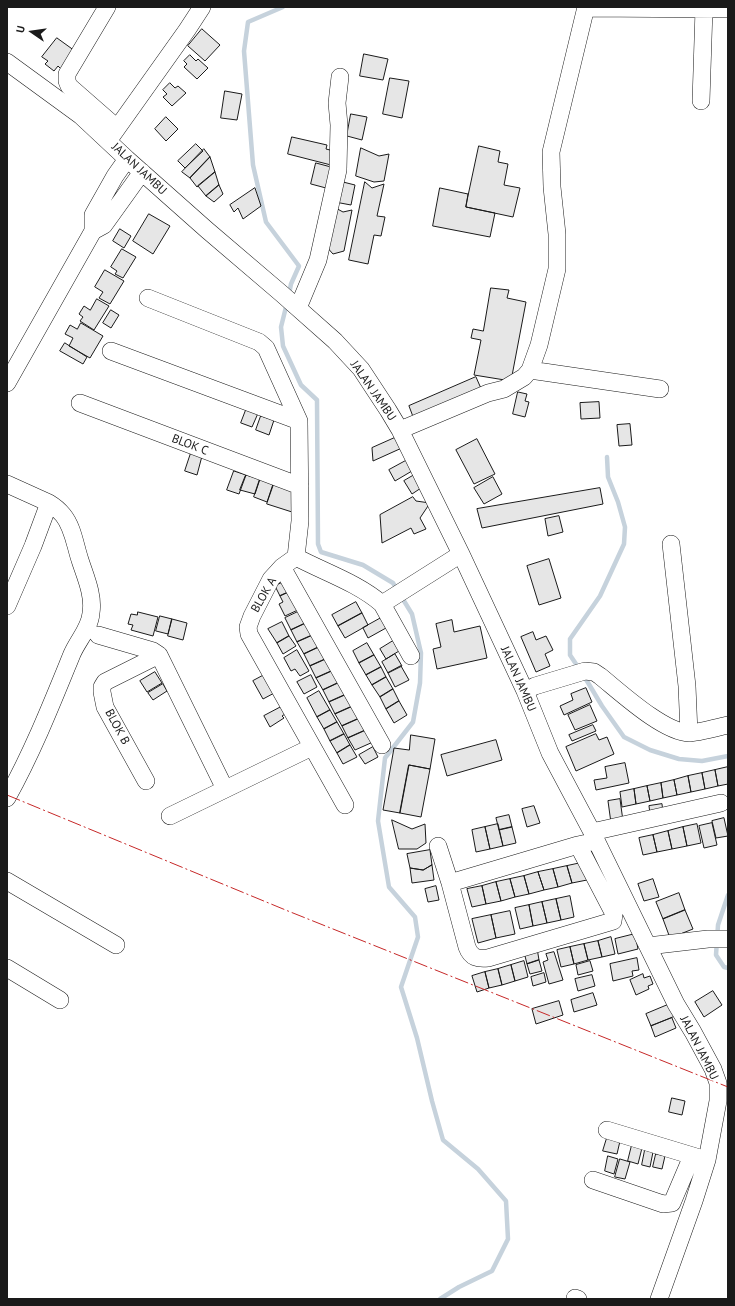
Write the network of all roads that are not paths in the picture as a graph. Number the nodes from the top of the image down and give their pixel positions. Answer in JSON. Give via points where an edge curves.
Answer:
{"nodes":[{"id":1,"x":107,"y":7,"type":"edge"},
{"id":2,"x":202,"y":7,"type":"edge"},
{"id":3,"x":586,"y":8,"type":"edge"},
{"id":4,"x":704,"y":8,"type":"junction"},
{"id":5,"x":728,"y":8,"type":"edge"},
{"id":6,"x":7,"y":62,"type":"edge"},
{"id":7,"x":340,"y":77,"type":"dead end"},
{"id":8,"x":701,"y":101,"type":"dead end"},
{"id":9,"x":112,"y":134,"type":"junction"},
{"id":10,"x":128,"y":160,"type":"junction"},
{"id":11,"x":142,"y":172,"type":"junction"},
{"id":12,"x":93,"y":231,"type":"junction"},
{"id":13,"x":148,"y":298,"type":"dead end"},
{"id":14,"x":291,"y":301,"type":"junction"},
{"id":15,"x":111,"y":351,"type":"dead end"},
{"id":16,"x":530,"y":370,"type":"junction"},
{"id":17,"x":7,"y":383,"type":"edge"},
{"id":18,"x":660,"y":389,"type":"dead end"},
{"id":19,"x":80,"y":403,"type":"dead end"},
{"id":20,"x":299,"y":421,"type":"junction"},
{"id":21,"x":400,"y":430,"type":"junction"},
{"id":22,"x":7,"y":484,"type":"edge"},
{"id":23,"x":300,"y":486,"type":"junction"},
{"id":24,"x":49,"y":503,"type":"junction"},
{"id":25,"x":671,"y":544,"type":"dead end"},
{"id":26,"x":461,"y":554,"type":"junction"},
{"id":27,"x":296,"y":556,"type":"junction"},
{"id":28,"x":282,"y":567,"type":"junction"},
{"id":29,"x":387,"y":601,"type":"junction"},
{"id":30,"x":7,"y":606,"type":"edge"},
{"id":31,"x":98,"y":635,"type":"dead end"},
{"id":32,"x":159,"y":655,"type":"junction"},
{"id":33,"x":411,"y":656,"type":"dead end"},
{"id":34,"x":525,"y":691,"type":"junction"},
{"id":35,"x":728,"y":725,"type":"edge"},
{"id":36,"x":689,"y":733,"type":"junction"},
{"id":37,"x":382,"y":745,"type":"dead end"},
{"id":38,"x":312,"y":747,"type":"junction"},
{"id":39,"x":146,"y":781,"type":"dead end"},
{"id":40,"x":225,"y":789,"type":"junction"},
{"id":41,"x":7,"y":798,"type":"edge"},
{"id":42,"x":721,"y":803,"type":"dead end"},
{"id":43,"x":345,"y":805,"type":"dead end"},
{"id":44,"x":170,"y":816,"type":"dead end"},
{"id":45,"x":594,"y":836,"type":"junction"},
{"id":46,"x":578,"y":845,"type":"junction"},
{"id":47,"x":438,"y":846,"type":"dead end"},
{"id":48,"x":7,"y":881,"type":"edge"},
{"id":49,"x":450,"y":883,"type":"junction"},
{"id":50,"x":728,"y":939,"type":"edge"},
{"id":51,"x":116,"y":945,"type":"dead end"},
{"id":52,"x":648,"y":946,"type":"junction"},
{"id":53,"x":7,"y":968,"type":"edge"},
{"id":54,"x":60,"y":1000,"type":"dead end"},
{"id":55,"x":607,"y":1130,"type":"dead end"},
{"id":56,"x":700,"y":1158,"type":"junction"},
{"id":57,"x":593,"y":1180,"type":"dead end"},
{"id":58,"x":659,"y":1299,"type":"edge"}],
"edges":[{"from":1,"to":9,"type":"street","via":[[67,74],[67,81]]},
{"from":2,"to":9,"type":"street"},
{"from":3,"to":4,"type":"street"},
{"from":3,"to":16,"type":"street","via":[[551,152],[557,269],[539,345]]},
{"from":4,"to":5,"type":"street"},
{"from":4,"to":8,"type":"street"},
{"from":6,"to":9,"type":"street","name":"JALAN JAMBU","via":[[82,116]]},
{"from":7,"to":14,"type":"street","via":[[337,102],[338,170],[318,260]]},
{"from":9,"to":10,"type":"street","name":"JALAN JAMBU"},
{"from":10,"to":11,"type":"street","name":"JALAN JAMBU"},
{"from":10,"to":12,"type":"street","via":[[115,176],[93,214]]},
{"from":11,"to":12,"type":"street","via":[[104,225]]},
{"from":11,"to":14,"type":"street","name":"JALAN JAMBU"},
{"from":12,"to":17,"type":"street"},
{"from":13,"to":20,"type":"street","via":[[259,342],[266,348]]},
{"from":14,"to":21,"type":"street","name":"JALAN JAMBU","via":[[361,369]]},
{"from":15,"to":20,"type":"street"},
{"from":16,"to":18,"type":"street"},
{"from":16,"to":21,"type":"street","via":[[524,378],[504,389]]},
{"from":19,"to":23,"type":"street","name":"BLOK C"},
{"from":20,"to":23,"type":"street"},
{"from":21,"to":26,"type":"street","name":"JALAN JAMBU"},
{"from":22,"to":24,"type":"street"},
{"from":23,"to":27,"type":"street"},
{"from":24,"to":30,"type":"street"},
{"from":24,"to":41,"type":"street","via":[[63,515],[74,537],[90,594],[92,612],[35,744]]},
{"from":25,"to":36,"type":"street","via":[[687,686]]},
{"from":26,"to":29,"type":"street"},
{"from":26,"to":34,"type":"street","name":"JALAN JAMBU"},
{"from":27,"to":28,"type":"street"},
{"from":27,"to":29,"type":"street"},
{"from":28,"to":37,"type":"street","name":"BLOK A"},
{"from":28,"to":38,"type":"street","name":"BLOK A","via":[[271,579],[252,616],[248,627],[249,634]]},
{"from":29,"to":33,"type":"street"},
{"from":31,"to":32,"type":"street"},
{"from":32,"to":39,"type":"street","name":"BLOK B","via":[[105,682],[102,687],[106,707]]},
{"from":32,"to":40,"type":"street"},
{"from":34,"to":36,"type":"street","via":[[585,671],[594,672],[656,720]]},
{"from":34,"to":45,"type":"street","name":"JALAN JAMBU","via":[[550,753]]},
{"from":35,"to":36,"type":"street"},
{"from":38,"to":40,"type":"street"},
{"from":38,"to":43,"type":"street","name":"BLOK A"},
{"from":40,"to":44,"type":"street"},
{"from":42,"to":45,"type":"street"},
{"from":45,"to":46,"type":"street"},
{"from":45,"to":52,"type":"street","name":"JALAN JAMBU"},
{"from":46,"to":49,"type":"street"},
{"from":46,"to":49,"type":"street","via":[[614,914],[613,921],[488,958],[476,958],[468,952]]},
{"from":47,"to":49,"type":"street"},
{"from":48,"to":51,"type":"street"},
{"from":50,"to":52,"type":"street"},
{"from":52,"to":56,"type":"street","name":"JALAN JAMBU","via":[[718,1082],[718,1101]]},
{"from":53,"to":54,"type":"street"},
{"from":55,"to":56,"type":"street"},
{"from":56,"to":57,"type":"street","via":[[672,1203],[663,1204]]},
{"from":56,"to":58,"type":"street","name":"JALAN JAMBU","via":[[694,1201]]}]}
